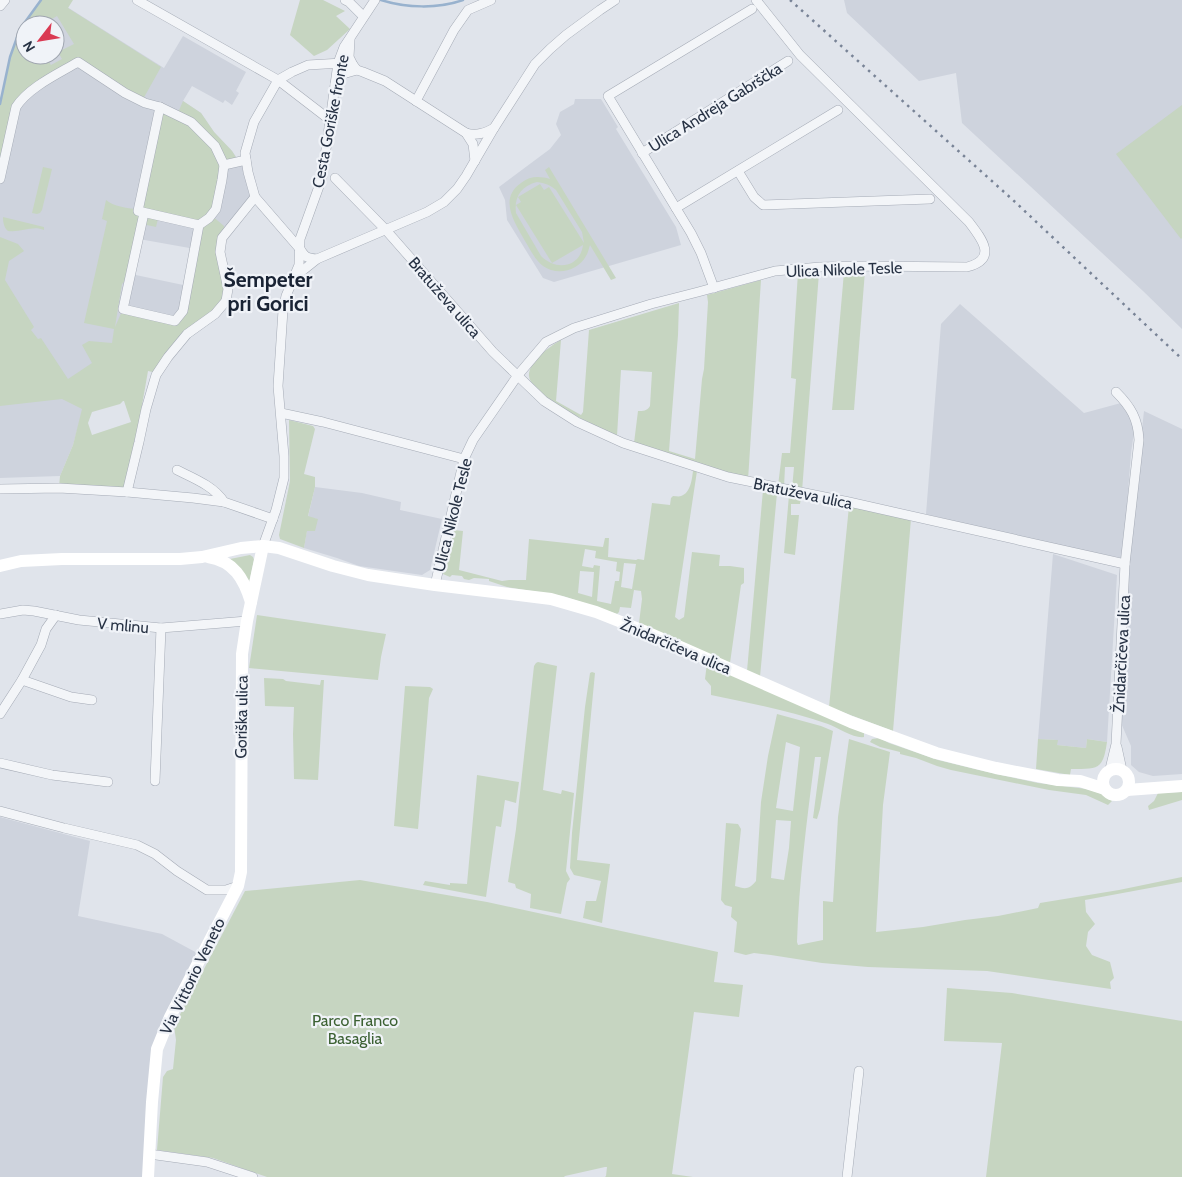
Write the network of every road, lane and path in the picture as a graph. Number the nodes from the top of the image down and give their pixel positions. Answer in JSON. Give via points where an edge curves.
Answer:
{"nodes":[{"id":1,"x":5,"y":0,"type":"edge"},
{"id":2,"x":137,"y":0,"type":"edge"},
{"id":3,"x":345,"y":0,"type":"edge"},
{"id":4,"x":491,"y":0,"type":"edge"},
{"id":5,"x":615,"y":0,"type":"edge"},
{"id":6,"x":373,"y":2,"type":"edge"},
{"id":7,"x":754,"y":4,"type":"edge"},
{"id":8,"x":0,"y":6,"type":"edge"},
{"id":9,"x":363,"y":16,"type":"junction"},
{"id":10,"x":350,"y":38,"type":"junction"},
{"id":11,"x":788,"y":61,"type":"dead end"},
{"id":12,"x":338,"y":63,"type":"junction"},
{"id":13,"x":355,"y":68,"type":"junction"},
{"id":14,"x":278,"y":80,"type":"junction"},
{"id":15,"x":335,"y":84,"type":"junction"},
{"id":16,"x":416,"y":101,"type":"junction"},
{"id":17,"x":160,"y":106,"type":"junction"},
{"id":18,"x":838,"y":110,"type":"dead end"},
{"id":19,"x":330,"y":120,"type":"junction"},
{"id":20,"x":494,"y":128,"type":"junction"},
{"id":21,"x":466,"y":133,"type":"junction"},
{"id":22,"x":642,"y":153,"type":"junction"},
{"id":23,"x":475,"y":161,"type":"junction"},
{"id":24,"x":246,"y":162,"type":"junction"},
{"id":25,"x":224,"y":165,"type":"junction"},
{"id":26,"x":738,"y":171,"type":"junction"},
{"id":27,"x":335,"y":178,"type":"dead end"},
{"id":28,"x":0,"y":179,"type":"edge"},
{"id":29,"x":255,"y":197,"type":"junction"},
{"id":30,"x":930,"y":199,"type":"dead end"},
{"id":31,"x":676,"y":208,"type":"junction"},
{"id":32,"x":144,"y":213,"type":"junction"},
{"id":33,"x":199,"y":225,"type":"junction"},
{"id":34,"x":385,"y":229,"type":"junction"},
{"id":35,"x":300,"y":249,"type":"junction"},
{"id":36,"x":317,"y":259,"type":"junction"},
{"id":37,"x":293,"y":282,"type":"junction"},
{"id":38,"x":714,"y":288,"type":"junction"},
{"id":39,"x":518,"y":375,"type":"junction"},
{"id":40,"x":1116,"y":392,"type":"dead end"},
{"id":41,"x":281,"y":413,"type":"junction"},
{"id":42,"x":464,"y":459,"type":"junction"},
{"id":43,"x":177,"y":470,"type":"dead end"},
{"id":44,"x":0,"y":490,"type":"edge"},
{"id":45,"x":127,"y":492,"type":"junction"},
{"id":46,"x":224,"y":502,"type":"junction"},
{"id":47,"x":273,"y":519,"type":"junction"},
{"id":48,"x":263,"y":546,"type":"junction"},
{"id":49,"x":0,"y":557,"type":"edge"},
{"id":50,"x":202,"y":557,"type":"junction"},
{"id":51,"x":21,"y":561,"type":"junction"},
{"id":52,"x":1125,"y":564,"type":"junction"},
{"id":53,"x":0,"y":566,"type":"edge"},
{"id":54,"x":435,"y":585,"type":"junction"},
{"id":55,"x":251,"y":602,"type":"junction"},
{"id":56,"x":0,"y":615,"type":"edge"},
{"id":57,"x":56,"y":615,"type":"junction"},
{"id":58,"x":247,"y":621,"type":"junction"},
{"id":59,"x":161,"y":628,"type":"junction"},
{"id":60,"x":22,"y":680,"type":"junction"},
{"id":61,"x":92,"y":700,"type":"dead end"},
{"id":62,"x":0,"y":714,"type":"edge"},
{"id":63,"x":0,"y":763,"type":"edge"},
{"id":64,"x":1118,"y":776,"type":"junction"},
{"id":65,"x":155,"y":781,"type":"dead end"},
{"id":66,"x":1080,"y":781,"type":"junction"},
{"id":67,"x":108,"y":782,"type":"dead end"},
{"id":68,"x":1182,"y":786,"type":"edge"},
{"id":69,"x":1105,"y":789,"type":"junction"},
{"id":70,"x":0,"y":811,"type":"edge"},
{"id":71,"x":237,"y":888,"type":"junction"},
{"id":72,"x":859,"y":1071,"type":"dead end"},
{"id":73,"x":149,"y":1154,"type":"junction"},
{"id":74,"x":148,"y":1177,"type":"edge"},
{"id":75,"x":253,"y":1177,"type":"edge"},
{"id":76,"x":847,"y":1177,"type":"edge"}],
"edges":[{"from":1,"to":8,"type":"street"},
{"from":2,"to":14,"type":"street"},
{"from":3,"to":9,"type":"street"},
{"from":4,"to":16,"type":"street","via":[[468,10],[458,23]]},
{"from":5,"to":20,"type":"street","via":[[566,35],[535,64]]},
{"from":6,"to":9,"type":"street","name":"Cesta Goriške fronte"},
{"from":7,"to":22,"type":"street","name":"Ulica Andreja Gabrščka","via":[[608,96]]},
{"from":7,"to":38,"type":"street","name":"Ulica Nikole Tesle","via":[[800,55],[969,222],[986,249],[984,258],[967,267],[820,267],[766,273]]},
{"from":9,"to":10,"type":"street","name":"Cesta Goriške fronte"},
{"from":10,"to":12,"type":"street","name":"Cesta Goriške fronte"},
{"from":10,"to":13,"type":"street","via":[[348,53]]},
{"from":11,"to":22,"type":"street","name":"Ulica Andreja Gabrščka"},
{"from":12,"to":13,"type":"street"},
{"from":12,"to":14,"type":"street","via":[[308,65]]},
{"from":12,"to":15,"type":"street","name":"Cesta Goriške fronte"},
{"from":13,"to":15,"type":"street","via":[[343,74]]},
{"from":13,"to":16,"type":"street","via":[[386,81]]},
{"from":14,"to":19,"type":"street"},
{"from":14,"to":24,"type":"street","via":[[254,122],[245,153]]},
{"from":15,"to":19,"type":"street","name":"Cesta Goriške fronte"},
{"from":16,"to":21,"type":"street"},
{"from":17,"to":25,"type":"street","via":[[191,122],[215,146]]},
{"from":17,"to":28,"type":"street","via":[[125,93],[78,62],[40,84],[20,101]]},
{"from":17,"to":32,"type":"street","via":[[138,211]]},
{"from":18,"to":26,"type":"street"},
{"from":19,"to":35,"type":"street","name":"Cesta Goriške fronte","via":[[322,178],[300,239]]},
{"from":20,"to":21,"type":"street","via":[[474,135]]},
{"from":20,"to":23,"type":"street"},
{"from":21,"to":23,"type":"street","via":[[474,146]]},
{"from":22,"to":31,"type":"street","name":"Ulica Andreja Gabrščka"},
{"from":23,"to":34,"type":"street","via":[[457,189],[444,202]]},
{"from":24,"to":25,"type":"street"},
{"from":24,"to":29,"type":"street"},
{"from":25,"to":33,"type":"street","via":[[216,209]]},
{"from":26,"to":30,"type":"street","via":[[754,197],[763,205]]},
{"from":26,"to":31,"type":"street"},
{"from":27,"to":34,"type":"street","name":"Bratuževa ulica"},
{"from":29,"to":35,"type":"street"},
{"from":29,"to":45,"type":"street","via":[[222,238],[220,252],[228,289],[226,301],[215,314],[187,334],[156,375]]},
{"from":31,"to":38,"type":"street","name":"Ulica Andreja Gabrščka","via":[[698,246]]},
{"from":32,"to":33,"type":"street"},
{"from":32,"to":33,"type":"street","via":[[124,309],[175,321],[183,311]]},
{"from":34,"to":36,"type":"street"},
{"from":34,"to":39,"type":"street","name":"Bratuževa ulica","via":[[493,352]]},
{"from":35,"to":36,"type":"street","via":[[304,256]]},
{"from":35,"to":37,"type":"street","name":"Cesta Goriške fronte","via":[[300,265]]},
{"from":36,"to":37,"type":"street"},
{"from":37,"to":41,"type":"street","name":"Cesta Goriške fronte","via":[[286,296],[281,326],[278,378]]},
{"from":38,"to":39,"type":"street","name":"Ulica Nikole Tesle","via":[[574,328],[546,342]]},
{"from":39,"to":42,"type":"street","name":"Ulica Nikole Tesle","via":[[473,440]]},
{"from":39,"to":52,"type":"street","name":"Bratuževa ulica","via":[[544,401],[576,422],[623,443],[728,477]]},
{"from":40,"to":52,"type":"street","via":[[1136,420],[1139,440]]},
{"from":41,"to":42,"type":"street"},
{"from":41,"to":47,"type":"street","name":"Cesta Goriške fronte","via":[[284,478]]},
{"from":42,"to":54,"type":"street","name":"Ulica Nikole Tesle"},
{"from":43,"to":46,"type":"street","via":[[210,488]]},
{"from":44,"to":45,"type":"street","via":[[59,488]]},
{"from":45,"to":46,"type":"street"},
{"from":46,"to":47,"type":"street"},
{"from":47,"to":48,"type":"street","name":"Cesta Goriške fronte"},
{"from":48,"to":50,"type":"street","name":"Žnidarčičeva ulica"},
{"from":48,"to":54,"type":"street","name":"Žnidarčičeva ulica","via":[[368,575]]},
{"from":48,"to":55,"type":"street","name":"Goriška ulica"},
{"from":49,"to":51,"type":"street"},
{"from":50,"to":51,"type":"street"},
{"from":50,"to":55,"type":"street","via":[[217,559],[237,572]]},
{"from":51,"to":53,"type":"street"},
{"from":52,"to":64,"type":"street","name":"Žnidarčičeva ulica","via":[[1116,744]]},
{"from":54,"to":66,"type":"street","name":"Žnidarčičeva ulica","via":[[551,599],[596,612],[851,722],[936,753],[996,768]]},
{"from":55,"to":58,"type":"street","name":"Goriška ulica"},
{"from":56,"to":57,"type":"street","name":"V mlinu","via":[[23,610]]},
{"from":57,"to":59,"type":"street","name":"V mlinu"},
{"from":57,"to":60,"type":"street","via":[[46,628],[41,645]]},
{"from":58,"to":59,"type":"street","name":"V mlinu"},
{"from":58,"to":71,"type":"street","name":"Goriška ulica","via":[[242,654],[241,872]]},
{"from":59,"to":65,"type":"street"},
{"from":60,"to":61,"type":"street","via":[[71,697]]},
{"from":60,"to":62,"type":"street"},
{"from":63,"to":67,"type":"street","via":[[52,776]]},
{"from":64,"to":66,"type":"street","name":"Žnidarčičeva ulica"},
{"from":64,"to":68,"type":"street","name":"Žnidarčičeva ulica","via":[[1155,788]]},
{"from":64,"to":69,"type":"street","name":"Žnidarčičeva ulica","via":[[1102,782]]},
{"from":64,"to":69,"type":"street","name":"Žnidarčičeva ulica","via":[[1124,793],[1111,794]]},
{"from":66,"to":69,"type":"street","name":"Žnidarčičeva ulica"},
{"from":70,"to":71,"type":"street","via":[[136,845],[207,890]]},
{"from":71,"to":73,"type":"street","name":"Via Vittorio Veneto","via":[[170,1017],[157,1049]]},
{"from":72,"to":76,"type":"street"},
{"from":73,"to":74,"type":"street","name":"Via Vittorio Veneto"},
{"from":73,"to":75,"type":"street","via":[[207,1162]]}]}
